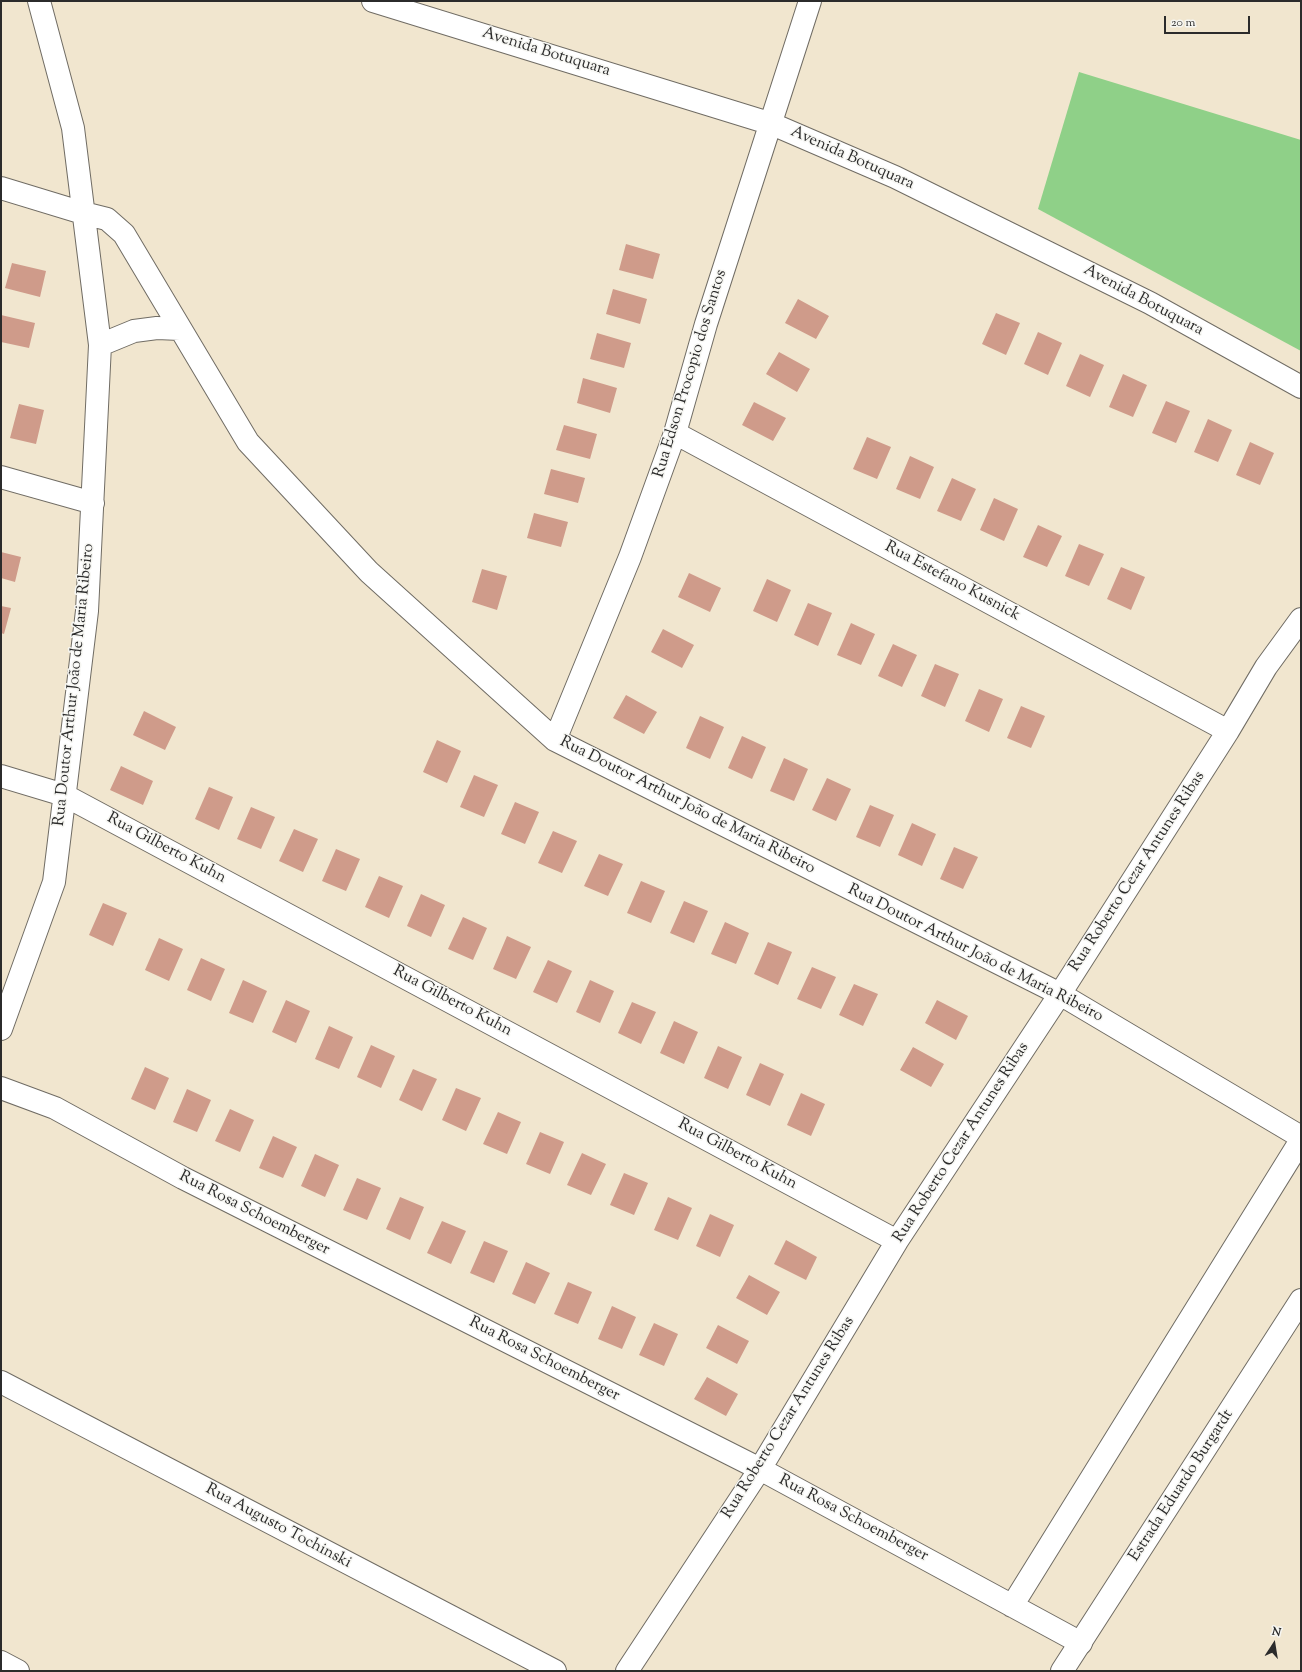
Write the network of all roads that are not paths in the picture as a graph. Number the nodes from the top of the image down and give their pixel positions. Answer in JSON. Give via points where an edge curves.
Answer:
{"nodes":[{"id":1,"x":38,"y":1,"type":"edge"},
{"id":2,"x":373,"y":1,"type":"edge"},
{"id":3,"x":810,"y":1,"type":"edge"},
{"id":4,"x":772,"y":124,"type":"junction"},
{"id":5,"x":1,"y":188,"type":"edge"},
{"id":6,"x":83,"y":213,"type":"junction"},
{"id":7,"x":180,"y":329,"type":"junction"},
{"id":8,"x":100,"y":345,"type":"junction"},
{"id":9,"x":1301,"y":387,"type":"edge"},
{"id":10,"x":675,"y":434,"type":"junction"},
{"id":11,"x":1,"y":477,"type":"edge"},
{"id":12,"x":93,"y":503,"type":"junction"},
{"id":13,"x":1301,"y":619,"type":"edge"},
{"id":14,"x":1228,"y":731,"type":"junction"},
{"id":15,"x":554,"y":740,"type":"junction"},
{"id":16,"x":1,"y":776,"type":"edge"},
{"id":17,"x":64,"y":795,"type":"junction"},
{"id":18,"x":1060,"y":994,"type":"junction"},
{"id":19,"x":1,"y":1029,"type":"edge"},
{"id":20,"x":1,"y":1088,"type":"edge"},
{"id":21,"x":1301,"y":1138,"type":"edge"},
{"id":22,"x":898,"y":1241,"type":"junction"},
{"id":23,"x":1301,"y":1300,"type":"edge"},
{"id":24,"x":1,"y":1382,"type":"edge"},
{"id":25,"x":760,"y":1469,"type":"junction"},
{"id":26,"x":1012,"y":1606,"type":"junction"},
{"id":27,"x":1081,"y":1643,"type":"junction"},
{"id":28,"x":1,"y":1662,"type":"edge"},
{"id":29,"x":18,"y":1671,"type":"edge"},
{"id":30,"x":555,"y":1671,"type":"edge"},
{"id":31,"x":627,"y":1671,"type":"edge"},
{"id":32,"x":1062,"y":1671,"type":"edge"}],
"edges":[{"from":1,"to":6,"type":"street","name":"Rua Doutor Arthur João de Maria Ribeiro","via":[[73,128]]},
{"from":2,"to":4,"type":"street","name":"Avenida Botuquara"},
{"from":3,"to":4,"type":"street","name":"Rua Edson Procopio dos Santos"},
{"from":4,"to":9,"type":"street","name":"Avenida Botuquara","via":[[895,177],[1150,303]]},
{"from":4,"to":10,"type":"street","name":"Rua Edson Procopio dos Santos","via":[[706,324]]},
{"from":5,"to":6,"type":"street"},
{"from":6,"to":7,"type":"street","name":"Rua Doutor Arthur João de Maria Ribeiro","via":[[107,219],[124,234]]},
{"from":6,"to":8,"type":"street","name":"Rua Doutor Arthur João de Maria Ribeiro"},
{"from":7,"to":8,"type":"street","via":[[134,331]]},
{"from":7,"to":15,"type":"street","name":"Rua Doutor Arthur João de Maria Ribeiro","via":[[248,442],[369,572]]},
{"from":8,"to":12,"type":"street","name":"Rua Doutor Arthur João de Maria Ribeiro"},
{"from":10,"to":14,"type":"street","name":"Rua Estefano Kusnick"},
{"from":10,"to":15,"type":"street","name":"Rua Edson Procopio dos Santos","via":[[630,557]]},
{"from":11,"to":12,"type":"street"},
{"from":12,"to":17,"type":"street","name":"Rua Doutor Arthur João de Maria Ribeiro","via":[[87,611]]},
{"from":13,"to":14,"type":"street","name":"Rua Roberto Cezar Antunes Ribas","via":[[1266,667]]},
{"from":14,"to":18,"type":"street","name":"Rua Roberto Cezar Antunes Ribas"},
{"from":15,"to":18,"type":"street","name":"Rua Doutor Arthur João de Maria Ribeiro"},
{"from":16,"to":17,"type":"street","name":"Rua Gilberto Kuhn"},
{"from":17,"to":19,"type":"street","name":"Rua Doutor Arthur João de Maria Ribeiro","via":[[54,882]]},
{"from":17,"to":22,"type":"street","name":"Rua Gilberto Kuhn"},
{"from":18,"to":21,"type":"street","name":"Rua Doutor Arthur João de Maria Ribeiro"},
{"from":18,"to":22,"type":"street","name":"Rua Roberto Cezar Antunes Ribas"},
{"from":20,"to":25,"type":"street","name":"Rua Rosa Schoemberger","via":[[55,1108],[183,1178]]},
{"from":21,"to":26,"type":"street"},
{"from":22,"to":25,"type":"street","name":"Rua Roberto Cezar Antunes Ribas"},
{"from":23,"to":27,"type":"street","name":"Estrada Eduardo Burgardt"},
{"from":24,"to":30,"type":"street","name":"Rua Augusto Tochinski"},
{"from":25,"to":26,"type":"street","name":"Rua Rosa Schoemberger"},
{"from":25,"to":31,"type":"street","name":"Rua Roberto Cezar Antunes Ribas"},
{"from":26,"to":27,"type":"street","name":"Rua Rosa Schoemberger"},
{"from":27,"to":32,"type":"street","name":"Estrada Eduardo Burgardt"},
{"from":28,"to":29,"type":"street"}]}
